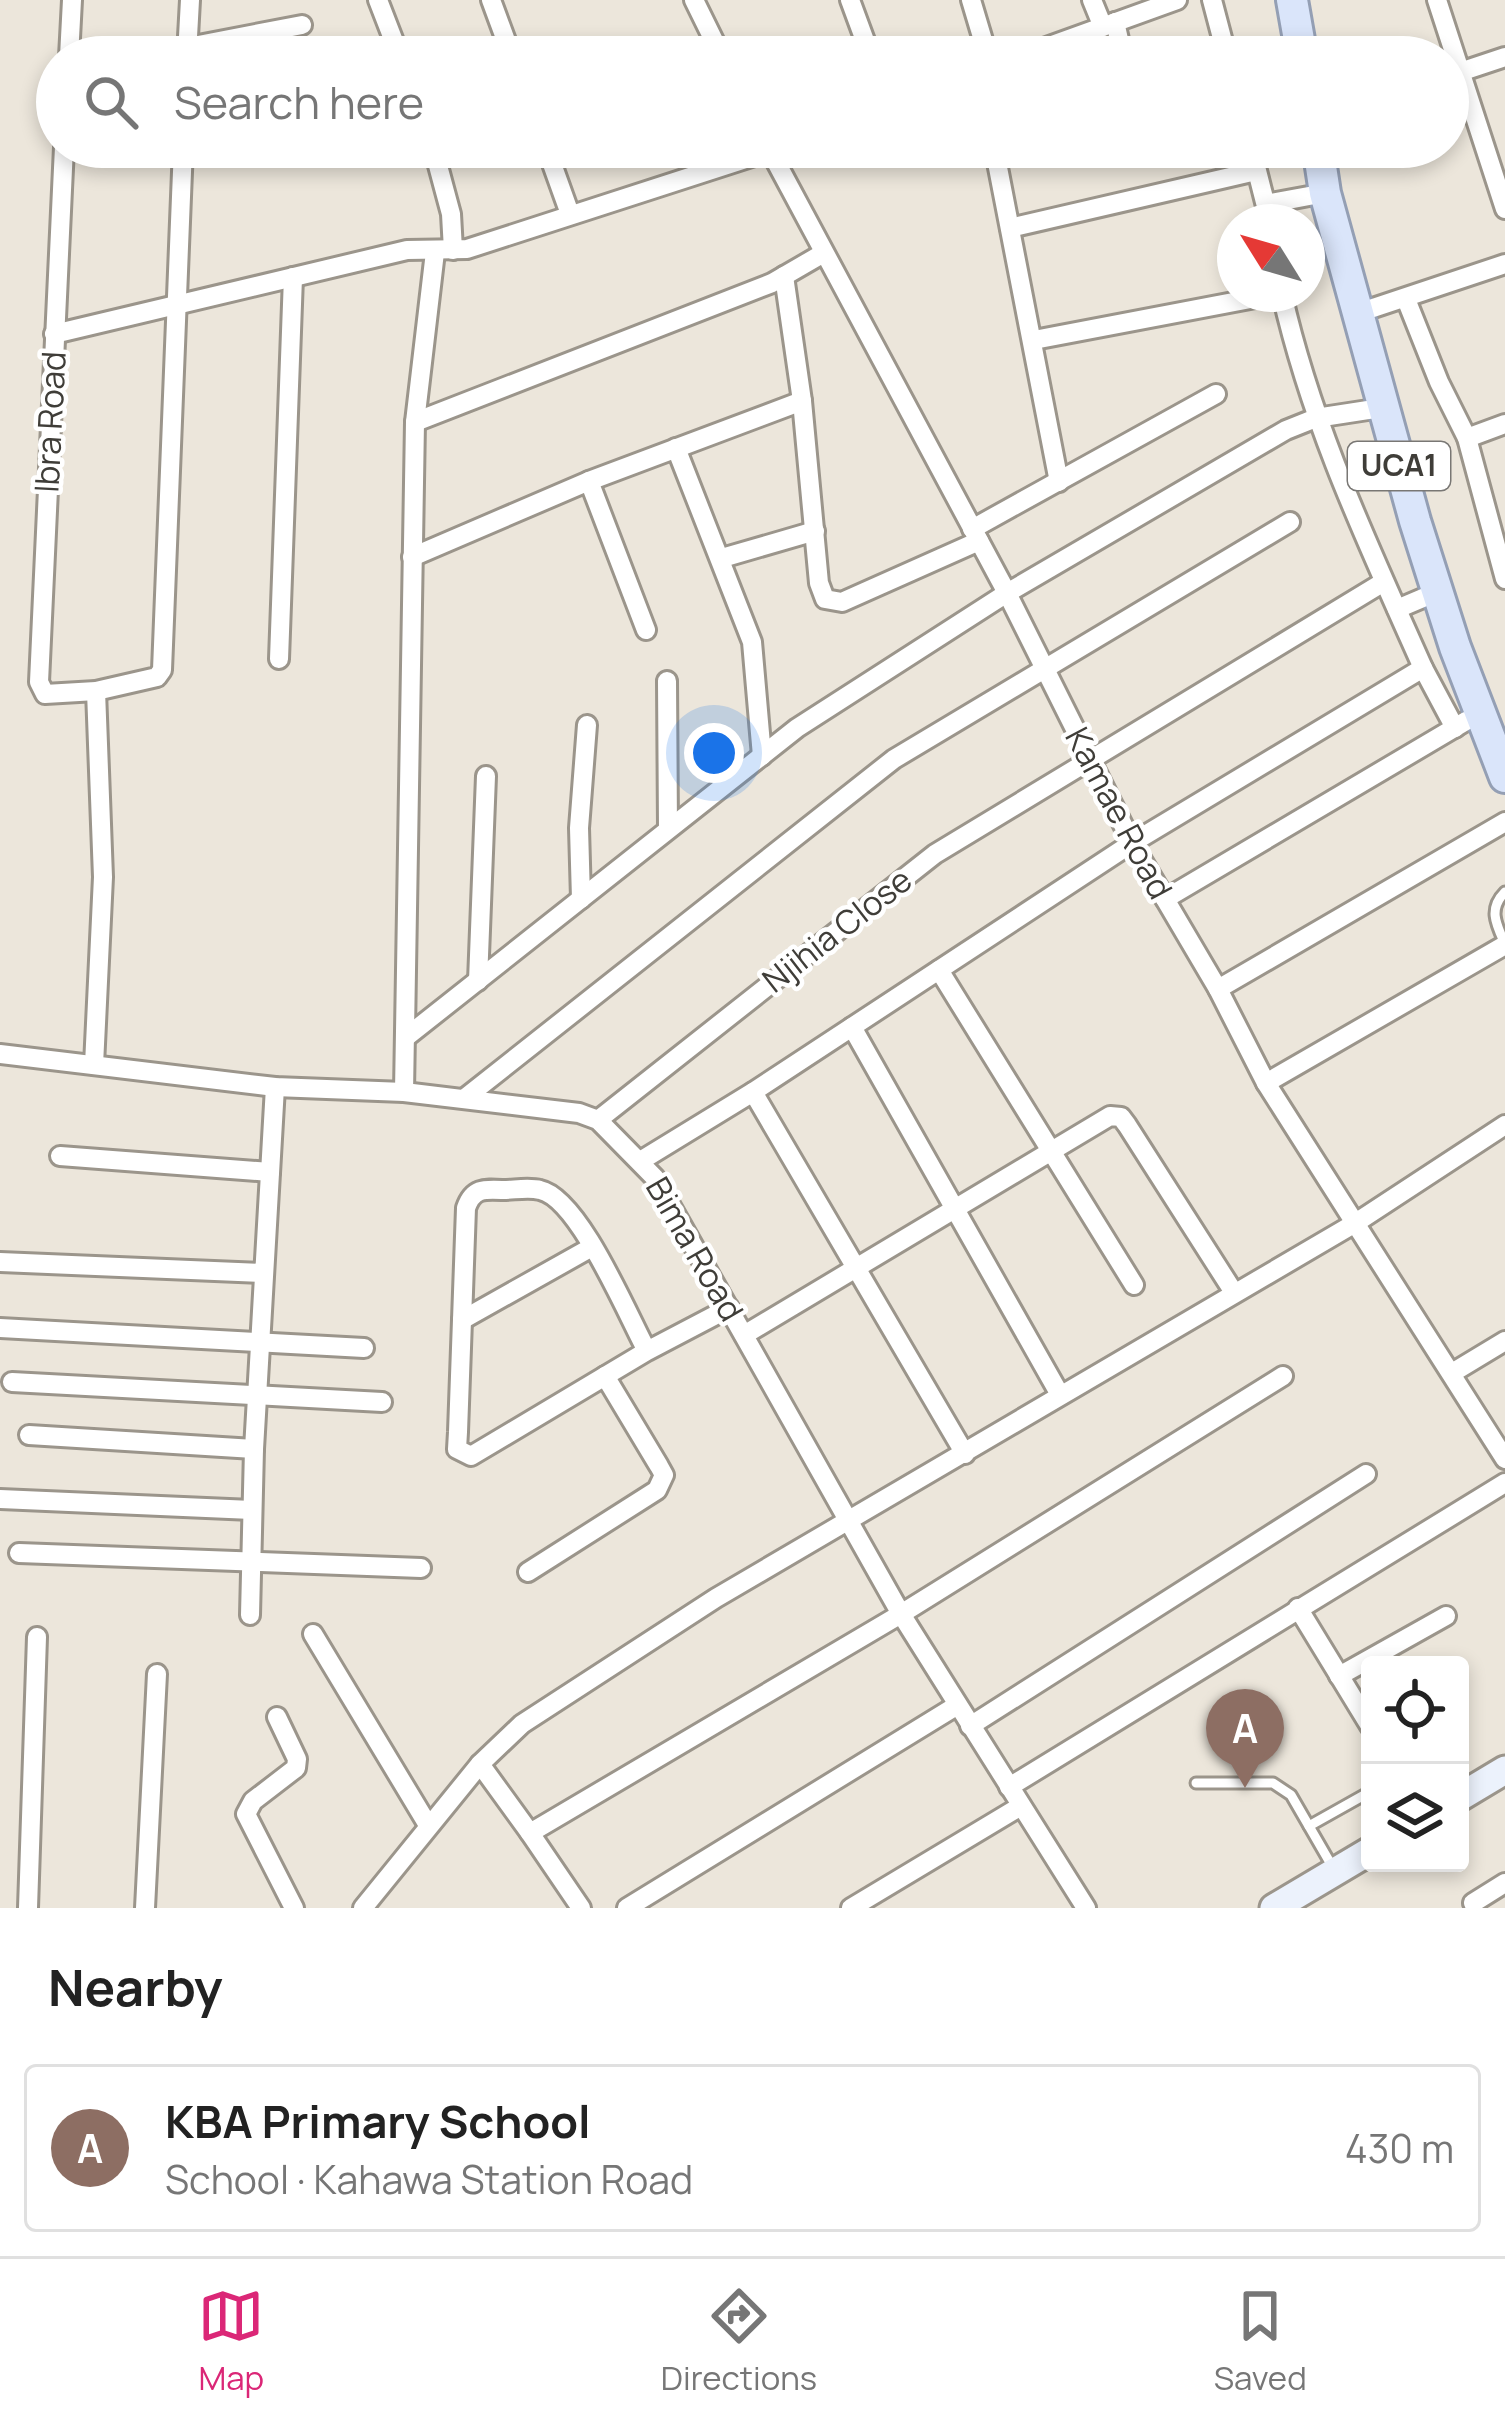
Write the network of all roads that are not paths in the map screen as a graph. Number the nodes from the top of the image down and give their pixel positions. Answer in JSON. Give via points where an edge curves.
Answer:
{"nodes":[{"id":1,"x":72,"y":0,"type":"edge"},
{"id":2,"x":190,"y":0,"type":"edge"},
{"id":3,"x":378,"y":0,"type":"edge"},
{"id":4,"x":491,"y":0,"type":"edge"},
{"id":5,"x":694,"y":0,"type":"edge"},
{"id":6,"x":850,"y":0,"type":"edge"},
{"id":7,"x":971,"y":0,"type":"edge"},
{"id":8,"x":1092,"y":0,"type":"edge"},
{"id":9,"x":1177,"y":0,"type":"edge"},
{"id":10,"x":1212,"y":0,"type":"edge"},
{"id":11,"x":1292,"y":0,"type":"edge"},
{"id":12,"x":1437,"y":0,"type":"edge"},
{"id":13,"x":1109,"y":24,"type":"junction"},
{"id":14,"x":302,"y":25,"type":"dead end"},
{"id":15,"x":70,"y":36,"type":"edge"},
{"id":16,"x":189,"y":36,"type":"edge"},
{"id":17,"x":256,"y":36,"type":"edge"},
{"id":18,"x":392,"y":36,"type":"edge"},
{"id":19,"x":504,"y":36,"type":"edge"},
{"id":20,"x":712,"y":36,"type":"edge"},
{"id":21,"x":863,"y":36,"type":"edge"},
{"id":22,"x":982,"y":36,"type":"edge"},
{"id":23,"x":1076,"y":36,"type":"edge"},
{"id":24,"x":1114,"y":36,"type":"edge"},
{"id":25,"x":1221,"y":36,"type":"edge"},
{"id":26,"x":1298,"y":36,"type":"edge"},
{"id":27,"x":1448,"y":36,"type":"edge"},
{"id":28,"x":1505,"y":57,"type":"edge"},
{"id":29,"x":1469,"y":69,"type":"edge"},
{"id":30,"x":1469,"y":99,"type":"edge"},
{"id":31,"x":63,"y":168,"type":"edge"},
{"id":32,"x":182,"y":168,"type":"edge"},
{"id":33,"x":439,"y":168,"type":"edge"},
{"id":34,"x":554,"y":168,"type":"edge"},
{"id":35,"x":711,"y":168,"type":"edge"},
{"id":36,"x":779,"y":168,"type":"edge"},
{"id":37,"x":998,"y":168,"type":"edge"},
{"id":38,"x":1255,"y":168,"type":"edge"},
{"id":39,"x":1321,"y":168,"type":"edge"},
{"id":40,"x":1256,"y":171,"type":"junction"},
{"id":41,"x":1325,"y":194,"type":"junction"},
{"id":42,"x":1265,"y":204,"type":"edge"},
{"id":43,"x":1295,"y":204,"type":"edge"},
{"id":44,"x":1505,"y":208,"type":"edge"},
{"id":45,"x":571,"y":214,"type":"junction"},
{"id":46,"x":1010,"y":228,"type":"junction"},
{"id":47,"x":444,"y":251,"type":"junction"},
{"id":48,"x":822,"y":254,"type":"junction"},
{"id":49,"x":1505,"y":264,"type":"edge"},
{"id":50,"x":784,"y":276,"type":"junction"},
{"id":51,"x":293,"y":277,"type":"junction"},
{"id":52,"x":1406,"y":299,"type":"junction"},
{"id":53,"x":1217,"y":306,"type":"edge"},
{"id":54,"x":174,"y":308,"type":"junction"},
{"id":55,"x":1284,"y":312,"type":"edge"},
{"id":56,"x":1358,"y":313,"type":"junction"},
{"id":57,"x":54,"y":334,"type":"junction"},
{"id":58,"x":1034,"y":340,"type":"junction"},
{"id":59,"x":1216,"y":394,"type":"dead end"},
{"id":60,"x":802,"y":401,"type":"junction"},
{"id":61,"x":1382,"y":407,"type":"junction"},
{"id":62,"x":1316,"y":418,"type":"junction"},
{"id":63,"x":415,"y":422,"type":"junction"},
{"id":64,"x":1505,"y":424,"type":"edge"},
{"id":65,"x":1467,"y":438,"type":"junction"},
{"id":66,"x":676,"y":448,"type":"junction"},
{"id":67,"x":589,"y":481,"type":"junction"},
{"id":68,"x":1059,"y":482,"type":"junction"},
{"id":69,"x":1290,"y":522,"type":"dead end"},
{"id":70,"x":815,"y":531,"type":"junction"},
{"id":71,"x":975,"y":535,"type":"junction"},
{"id":72,"x":1502,"y":555,"type":"edge"},
{"id":73,"x":412,"y":556,"type":"junction"},
{"id":74,"x":722,"y":558,"type":"junction"},
{"id":75,"x":1505,"y":579,"type":"edge"},
{"id":76,"x":1382,"y":583,"type":"junction"},
{"id":77,"x":1437,"y":592,"type":"junction"},
{"id":78,"x":1006,"y":593,"type":"junction"},
{"id":79,"x":1396,"y":609,"type":"junction"},
{"id":80,"x":646,"y":630,"type":"dead end"},
{"id":81,"x":278,"y":659,"type":"dead end"},
{"id":82,"x":1423,"y":668,"type":"junction"},
{"id":83,"x":1046,"y":669,"type":"junction"},
{"id":84,"x":667,"y":681,"type":"dead end"},
{"id":85,"x":96,"y":691,"type":"junction"},
{"id":86,"x":1468,"y":720,"type":"junction"},
{"id":87,"x":587,"y":725,"type":"dead end"},
{"id":88,"x":1499,"y":739,"type":"edge"},
{"id":89,"x":762,"y":756,"type":"junction"},
{"id":90,"x":1089,"y":761,"type":"junction"},
{"id":91,"x":486,"y":776,"type":"dead end"},
{"id":92,"x":1505,"y":777,"type":"edge"},
{"id":93,"x":1505,"y":822,"type":"edge"},
{"id":94,"x":668,"y":829,"type":"junction"},
{"id":95,"x":1132,"y":842,"type":"junction"},
{"id":96,"x":1505,"y":892,"type":"edge"},
{"id":97,"x":580,"y":899,"type":"junction"},
{"id":98,"x":1165,"y":899,"type":"junction"},
{"id":99,"x":1505,"y":945,"type":"edge"},
{"id":100,"x":939,"y":970,"type":"junction"},
{"id":101,"x":478,"y":981,"type":"junction"},
{"id":102,"x":1218,"y":989,"type":"junction"},
{"id":103,"x":852,"y":1027,"type":"junction"},
{"id":104,"x":405,"y":1038,"type":"junction"},
{"id":105,"x":0,"y":1054,"type":"edge"},
{"id":106,"x":94,"y":1065,"type":"junction"},
{"id":107,"x":1267,"y":1083,"type":"junction"},
{"id":108,"x":275,"y":1088,"type":"junction"},
{"id":109,"x":404,"y":1092,"type":"junction"},
{"id":110,"x":753,"y":1092,"type":"junction"},
{"id":111,"x":465,"y":1098,"type":"junction"},
{"id":112,"x":598,"y":1120,"type":"junction"},
{"id":113,"x":1505,"y":1125,"type":"edge"},
{"id":114,"x":1051,"y":1153,"type":"junction"},
{"id":115,"x":60,"y":1156,"type":"dead end"},
{"id":116,"x":642,"y":1160,"type":"junction"},
{"id":117,"x":270,"y":1172,"type":"junction"},
{"id":118,"x":956,"y":1210,"type":"junction"},
{"id":119,"x":1357,"y":1222,"type":"junction"},
{"id":120,"x":592,"y":1247,"type":"junction"},
{"id":121,"x":0,"y":1262,"type":"edge"},
{"id":122,"x":859,"y":1268,"type":"junction"},
{"id":123,"x":262,"y":1273,"type":"junction"},
{"id":124,"x":1134,"y":1286,"type":"dead end"},
{"id":125,"x":1233,"y":1291,"type":"junction"},
{"id":126,"x":729,"y":1308,"type":"junction"},
{"id":127,"x":462,"y":1320,"type":"junction"},
{"id":128,"x":0,"y":1328,"type":"edge"},
{"id":129,"x":744,"y":1335,"type":"junction"},
{"id":130,"x":1505,"y":1341,"type":"edge"},
{"id":131,"x":260,"y":1342,"type":"junction"},
{"id":132,"x":364,"y":1348,"type":"dead end"},
{"id":133,"x":647,"y":1351,"type":"junction"},
{"id":134,"x":1452,"y":1373,"type":"junction"},
{"id":135,"x":605,"y":1376,"type":"junction"},
{"id":136,"x":1283,"y":1376,"type":"dead end"},
{"id":137,"x":12,"y":1382,"type":"dead end"},
{"id":138,"x":1059,"y":1393,"type":"junction"},
{"id":139,"x":257,"y":1395,"type":"junction"},
{"id":140,"x":382,"y":1402,"type":"dead end"},
{"id":141,"x":29,"y":1435,"type":"dead end"},
{"id":142,"x":254,"y":1449,"type":"junction"},
{"id":143,"x":965,"y":1454,"type":"junction"},
{"id":144,"x":1505,"y":1459,"type":"edge"},
{"id":145,"x":1366,"y":1474,"type":"dead end"},
{"id":146,"x":1505,"y":1483,"type":"edge"},
{"id":147,"x":0,"y":1499,"type":"edge"},
{"id":148,"x":252,"y":1510,"type":"junction"},
{"id":149,"x":848,"y":1522,"type":"junction"},
{"id":150,"x":19,"y":1553,"type":"dead end"},
{"id":151,"x":252,"y":1564,"type":"junction"},
{"id":152,"x":421,"y":1568,"type":"dead end"},
{"id":153,"x":528,"y":1572,"type":"dead end"},
{"id":154,"x":1298,"y":1608,"type":"junction"},
{"id":155,"x":901,"y":1614,"type":"junction"},
{"id":156,"x":250,"y":1615,"type":"dead end"},
{"id":157,"x":1446,"y":1616,"type":"dead end"},
{"id":158,"x":313,"y":1634,"type":"dead end"},
{"id":159,"x":37,"y":1637,"type":"dead end"},
{"id":160,"x":157,"y":1674,"type":"dead end"},
{"id":161,"x":1340,"y":1676,"type":"junction"},
{"id":162,"x":956,"y":1706,"type":"junction"},
{"id":163,"x":1361,"y":1711,"type":"edge"},
{"id":164,"x":277,"y":1717,"type":"dead end"},
{"id":165,"x":970,"y":1726,"type":"junction"},
{"id":166,"x":480,"y":1765,"type":"junction"},
{"id":167,"x":1505,"y":1770,"type":"edge"},
{"id":168,"x":1196,"y":1783,"type":"dead end"},
{"id":169,"x":1009,"y":1787,"type":"junction"},
{"id":170,"x":1469,"y":1792,"type":"edge"},
{"id":171,"x":1361,"y":1797,"type":"edge"},
{"id":172,"x":1021,"y":1806,"type":"junction"},
{"id":173,"x":428,"y":1825,"type":"junction"},
{"id":174,"x":1309,"y":1826,"type":"junction"},
{"id":175,"x":530,"y":1833,"type":"junction"},
{"id":176,"x":1361,"y":1855,"type":"edge"},
{"id":177,"x":1335,"y":1871,"type":"junction"},
{"id":178,"x":1505,"y":1883,"type":"edge"},
{"id":179,"x":1473,"y":1903,"type":"dead end"},
{"id":180,"x":1079,"y":1906,"type":"edge"},
{"id":181,"x":28,"y":1908,"type":"edge"},
{"id":182,"x":145,"y":1908,"type":"edge"},
{"id":183,"x":294,"y":1908,"type":"edge"},
{"id":184,"x":363,"y":1908,"type":"edge"},
{"id":185,"x":581,"y":1908,"type":"edge"},
{"id":186,"x":627,"y":1908,"type":"edge"},
{"id":187,"x":851,"y":1908,"type":"edge"},
{"id":188,"x":1274,"y":1908,"type":"edge"}],
"edges":[{"from":1,"to":15,"type":"street"},
{"from":2,"to":16,"type":"street"},
{"from":3,"to":18,"type":"street"},
{"from":4,"to":19,"type":"street"},
{"from":5,"to":20,"type":"street"},
{"from":6,"to":21,"type":"street"},
{"from":7,"to":22,"type":"street"},
{"from":8,"to":13,"type":"street"},
{"from":9,"to":13,"type":"street"},
{"from":10,"to":25,"type":"street"},
{"from":11,"to":26,"type":"main road"},
{"from":12,"to":27,"type":"street"},
{"from":13,"to":23,"type":"street"},
{"from":13,"to":24,"type":"street"},
{"from":14,"to":17,"type":"street"},
{"from":28,"to":29,"type":"street"},
{"from":30,"to":44,"type":"street"},
{"from":31,"to":57,"type":"street","name":"Ibra Road"},
{"from":32,"to":54,"type":"street"},
{"from":33,"to":47,"type":"street","via":[[451,214]]},
{"from":34,"to":45,"type":"street"},
{"from":35,"to":45,"type":"street"},
{"from":36,"to":48,"type":"street","name":"Kamae Road"},
{"from":37,"to":46,"type":"street"},
{"from":38,"to":40,"type":"street"},
{"from":39,"to":41,"type":"main road","number":"UCA1"},
{"from":40,"to":42,"type":"street"},
{"from":40,"to":46,"type":"street"},
{"from":41,"to":43,"type":"street"},
{"from":41,"to":56,"type":"main road","number":"UCA1"},
{"from":45,"to":47,"type":"street"},
{"from":46,"to":58,"type":"street"},
{"from":47,"to":51,"type":"street","via":[[406,250]]},
{"from":47,"to":63,"type":"street"},
{"from":48,"to":50,"type":"street"},
{"from":48,"to":71,"type":"street","name":"Kamae Road"},
{"from":49,"to":52,"type":"street"},
{"from":50,"to":60,"type":"street"},
{"from":50,"to":63,"type":"street"},
{"from":51,"to":54,"type":"street"},
{"from":51,"to":81,"type":"street"},
{"from":52,"to":56,"type":"street"},
{"from":52,"to":65,"type":"street"},
{"from":53,"to":58,"type":"street"},
{"from":54,"to":57,"type":"street"},
{"from":54,"to":85,"type":"street","via":[[162,670]]},
{"from":55,"to":62,"type":"street"},
{"from":56,"to":61,"type":"main road","number":"UCA1"},
{"from":57,"to":85,"type":"street","name":"Ibra Road","via":[[39,682],[45,694]]},
{"from":58,"to":68,"type":"street"},
{"from":59,"to":68,"type":"street"},
{"from":60,"to":66,"type":"street"},
{"from":60,"to":70,"type":"street"},
{"from":61,"to":62,"type":"street"},
{"from":61,"to":77,"type":"main road","number":"UCA1"},
{"from":62,"to":76,"type":"street"},
{"from":62,"to":78,"type":"street"},
{"from":63,"to":73,"type":"street"},
{"from":64,"to":65,"type":"street"},
{"from":65,"to":72,"type":"street"},
{"from":66,"to":67,"type":"street"},
{"from":66,"to":74,"type":"street"},
{"from":67,"to":73,"type":"street"},
{"from":67,"to":80,"type":"street"},
{"from":68,"to":71,"type":"street"},
{"from":69,"to":83,"type":"street"},
{"from":70,"to":71,"type":"street","via":[[821,593],[832,602]]},
{"from":70,"to":74,"type":"street"},
{"from":71,"to":78,"type":"street","name":"Kamae Road"},
{"from":72,"to":75,"type":"street"},
{"from":73,"to":104,"type":"street"},
{"from":74,"to":89,"type":"street","via":[[752,641]]},
{"from":76,"to":79,"type":"street"},
{"from":76,"to":90,"type":"street","name":"Njihia Close"},
{"from":77,"to":79,"type":"street"},
{"from":77,"to":86,"type":"main road","number":"UCA1"},
{"from":78,"to":83,"type":"street","name":"Kamae Road"},
{"from":78,"to":89,"type":"street"},
{"from":79,"to":82,"type":"street"},
{"from":82,"to":86,"type":"street"},
{"from":82,"to":95,"type":"street"},
{"from":83,"to":90,"type":"street","name":"Kamae Road"},
{"from":83,"to":111,"type":"street","via":[[894,758]]},
{"from":84,"to":94,"type":"street"},
{"from":85,"to":106,"type":"street","via":[[103,877]]},
{"from":86,"to":88,"type":"main road","number":"UCA1"},
{"from":86,"to":98,"type":"street"},
{"from":87,"to":97,"type":"street"},
{"from":88,"to":92,"type":"main road","number":"UCA1"},
{"from":89,"to":94,"type":"street"},
{"from":90,"to":95,"type":"street","name":"Kamae Road"},
{"from":90,"to":112,"type":"street","name":"Njihia Close","via":[[892,886]]},
{"from":91,"to":101,"type":"street"},
{"from":93,"to":102,"type":"street"},
{"from":94,"to":97,"type":"street"},
{"from":95,"to":98,"type":"street","name":"Kamae Road"},
{"from":95,"to":100,"type":"street"},
{"from":96,"to":99,"type":"lane","via":[[1494,919]]},
{"from":97,"to":101,"type":"street"},
{"from":98,"to":102,"type":"street","name":"Kamae Road"},
{"from":99,"to":107,"type":"street"},
{"from":100,"to":103,"type":"street"},
{"from":100,"to":114,"type":"street"},
{"from":101,"to":104,"type":"street"},
{"from":102,"to":107,"type":"street","name":"Kamae Road"},
{"from":103,"to":110,"type":"street"},
{"from":103,"to":118,"type":"street"},
{"from":104,"to":109,"type":"street"},
{"from":105,"to":106,"type":"street"},
{"from":106,"to":108,"type":"street"},
{"from":107,"to":119,"type":"street","name":"Kamae Road"},
{"from":108,"to":109,"type":"street"},
{"from":108,"to":117,"type":"street"},
{"from":109,"to":111,"type":"street"},
{"from":110,"to":116,"type":"street"},
{"from":110,"to":122,"type":"street"},
{"from":111,"to":112,"type":"street"},
{"from":112,"to":116,"type":"street","name":"Bima Road"},
{"from":113,"to":119,"type":"street"},
{"from":114,"to":118,"type":"street"},
{"from":114,"to":124,"type":"street"},
{"from":114,"to":125,"type":"street","via":[[1121,1117]]},
{"from":115,"to":117,"type":"street"},
{"from":116,"to":126,"type":"street","name":"Bima Road"},
{"from":117,"to":123,"type":"street"},
{"from":118,"to":122,"type":"street"},
{"from":118,"to":138,"type":"street"},
{"from":119,"to":125,"type":"street"},
{"from":119,"to":134,"type":"street","name":"Kamae Road"},
{"from":120,"to":127,"type":"street"},
{"from":120,"to":127,"type":"street","via":[[569,1211],[541,1190],[479,1190],[466,1208]]},
{"from":120,"to":133,"type":"street"},
{"from":121,"to":123,"type":"street"},
{"from":122,"to":129,"type":"street"},
{"from":122,"to":143,"type":"street"},
{"from":123,"to":131,"type":"street"},
{"from":125,"to":138,"type":"street"},
{"from":126,"to":129,"type":"street","name":"Bima Road"},
{"from":126,"to":133,"type":"street"},
{"from":127,"to":135,"type":"street","via":[[457,1449],[464,1455]]},
{"from":128,"to":131,"type":"street"},
{"from":129,"to":149,"type":"street","name":"Bima Road"},
{"from":130,"to":134,"type":"street"},
{"from":131,"to":132,"type":"street"},
{"from":131,"to":139,"type":"street"},
{"from":133,"to":135,"type":"street"},
{"from":134,"to":144,"type":"street","name":"Kamae Road"},
{"from":135,"to":153,"type":"street","via":[[662,1483]]},
{"from":136,"to":155,"type":"street"},
{"from":137,"to":139,"type":"street"},
{"from":138,"to":143,"type":"street"},
{"from":139,"to":140,"type":"street"},
{"from":139,"to":142,"type":"street"},
{"from":141,"to":142,"type":"street"},
{"from":142,"to":148,"type":"street"},
{"from":143,"to":149,"type":"street"},
{"from":145,"to":165,"type":"street"},
{"from":146,"to":154,"type":"street"},
{"from":147,"to":148,"type":"street"},
{"from":148,"to":151,"type":"street"},
{"from":149,"to":155,"type":"street","name":"Bima Road"},
{"from":149,"to":166,"type":"street","via":[[523,1724]]},
{"from":150,"to":151,"type":"street"},
{"from":151,"to":152,"type":"street"},
{"from":151,"to":156,"type":"street"},
{"from":154,"to":161,"type":"street"},
{"from":154,"to":169,"type":"street"},
{"from":155,"to":162,"type":"street","name":"Bima Road"},
{"from":155,"to":175,"type":"street"},
{"from":157,"to":161,"type":"street"},
{"from":158,"to":173,"type":"street"},
{"from":159,"to":181,"type":"street"},
{"from":160,"to":182,"type":"street"},
{"from":161,"to":163,"type":"street"},
{"from":162,"to":165,"type":"street","name":"Bima Road"},
{"from":162,"to":186,"type":"street"},
{"from":164,"to":183,"type":"street","via":[[296,1768],[246,1814]]},
{"from":165,"to":169,"type":"street","name":"Bima Road"},
{"from":166,"to":173,"type":"street"},
{"from":166,"to":175,"type":"street"},
{"from":167,"to":170,"type":"street"},
{"from":168,"to":174,"type":"lane","via":[[1273,1783],[1291,1795]]},
{"from":169,"to":172,"type":"street","name":"Bima Road"},
{"from":171,"to":174,"type":"lane"},
{"from":172,"to":180,"type":"street","name":"Bima Road"},
{"from":172,"to":187,"type":"street"},
{"from":173,"to":184,"type":"street"},
{"from":174,"to":177,"type":"lane"},
{"from":175,"to":185,"type":"street"},
{"from":176,"to":177,"type":"street"},
{"from":177,"to":188,"type":"street"},
{"from":178,"to":179,"type":"street"}]}
